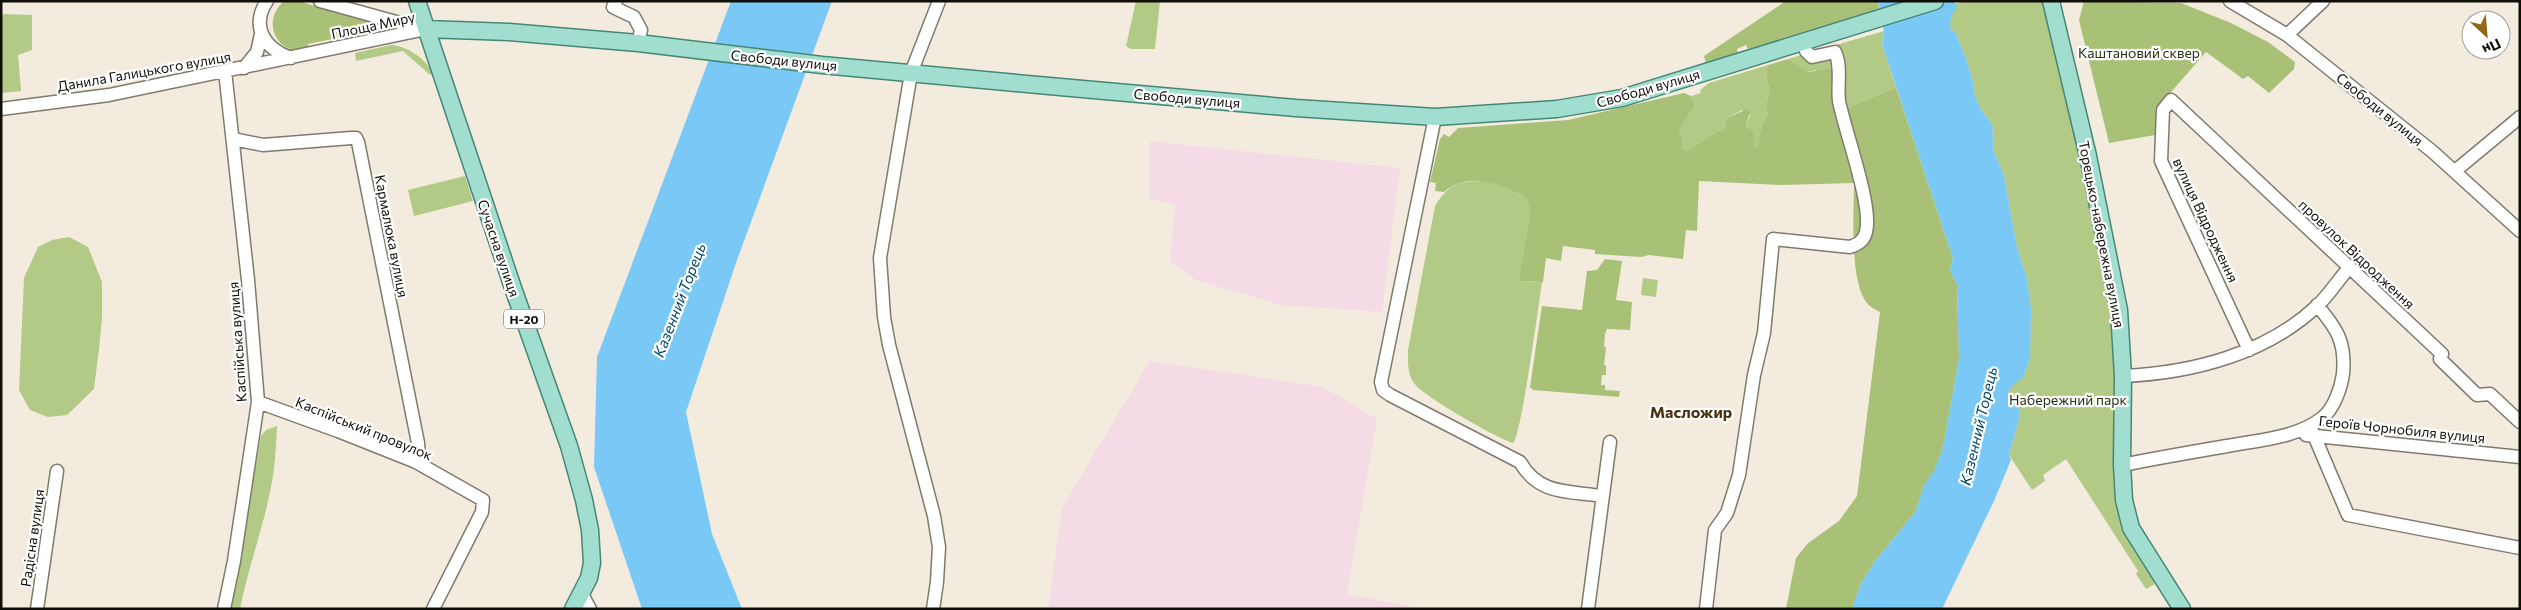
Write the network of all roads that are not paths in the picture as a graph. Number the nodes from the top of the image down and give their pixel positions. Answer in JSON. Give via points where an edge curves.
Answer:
{"nodes":[{"id":1,"x":320,"y":1,"type":"edge"},
{"id":2,"x":418,"y":1,"type":"edge"},
{"id":3,"x":616,"y":1,"type":"edge"},
{"id":4,"x":939,"y":1,"type":"edge"},
{"id":5,"x":1935,"y":1,"type":"edge"},
{"id":6,"x":2051,"y":1,"type":"edge"},
{"id":7,"x":2230,"y":1,"type":"edge"},
{"id":8,"x":2323,"y":1,"type":"edge"},
{"id":9,"x":262,"y":4,"type":"edge"},
{"id":10,"x":426,"y":29,"type":"junction"},
{"id":11,"x":261,"y":34,"type":"junction"},
{"id":12,"x":2287,"y":35,"type":"junction"},
{"id":13,"x":1804,"y":41,"type":"junction"},
{"id":14,"x":638,"y":43,"type":"junction"},
{"id":15,"x":291,"y":58,"type":"junction"},
{"id":16,"x":244,"y":68,"type":"junction"},
{"id":17,"x":225,"y":71,"type":"junction"},
{"id":18,"x":911,"y":72,"type":"junction"},
{"id":19,"x":2171,"y":100,"type":"joint"},
{"id":20,"x":1,"y":109,"type":"edge"},
{"id":21,"x":2520,"y":116,"type":"edge"},
{"id":22,"x":1435,"y":117,"type":"junction"},
{"id":23,"x":233,"y":139,"type":"junction"},
{"id":24,"x":2455,"y":171,"type":"junction"},
{"id":25,"x":2520,"y":231,"type":"edge"},
{"id":26,"x":2349,"y":268,"type":"junction"},
{"id":27,"x":2318,"y":305,"type":"junction"},
{"id":28,"x":2249,"y":350,"type":"junction"},
{"id":29,"x":2124,"y":376,"type":"junction"},
{"id":30,"x":258,"y":402,"type":"junction"},
{"id":31,"x":2520,"y":422,"type":"edge"},
{"id":32,"x":2311,"y":430,"type":"junction"},
{"id":33,"x":1610,"y":442,"type":"dead end"},
{"id":34,"x":2520,"y":456,"type":"edge"},
{"id":35,"x":416,"y":462,"type":"junction"},
{"id":36,"x":2122,"y":465,"type":"junction"},
{"id":37,"x":57,"y":471,"type":"dead end"},
{"id":38,"x":1602,"y":496,"type":"junction"},
{"id":39,"x":2520,"y":548,"type":"edge"},
{"id":40,"x":582,"y":594,"type":"junction"},
{"id":41,"x":37,"y":609,"type":"edge"},
{"id":42,"x":224,"y":609,"type":"edge"},
{"id":43,"x":433,"y":609,"type":"edge"},
{"id":44,"x":573,"y":609,"type":"edge"},
{"id":45,"x":590,"y":609,"type":"edge"},
{"id":46,"x":933,"y":609,"type":"edge"},
{"id":47,"x":1588,"y":609,"type":"edge"},
{"id":48,"x":1706,"y":609,"type":"edge"},
{"id":49,"x":2182,"y":609,"type":"edge"}],
"edges":[{"from":1,"to":10,"type":"street","name":"Площа Миру"},
{"from":2,"to":10,"type":"main road","number":"Н-20"},
{"from":3,"to":14,"type":"street","via":[[613,7],[634,18],[641,30]]},
{"from":4,"to":18,"type":"street"},
{"from":5,"to":13,"type":"main road","name":"Свободи вулиця"},
{"from":6,"to":29,"type":"main road","name":"Торецько-набережна вулиця","via":[[2088,156],[2119,310]]},
{"from":7,"to":12,"type":"street","name":"Свободи вулиця"},
{"from":8,"to":12,"type":"street"},
{"from":9,"to":11,"type":"street"},
{"from":10,"to":14,"type":"main road","name":"Свободи вулиця"},
{"from":10,"to":15,"type":"street","name":"Площа Миру"},
{"from":10,"to":40,"type":"main road","name":"Сучасна вулиця","number":"Н-20","via":[[569,446],[584,500],[593,549]]},
{"from":11,"to":15,"type":"street","via":[[276,52]]},
{"from":11,"to":16,"type":"street","via":[[257,52]]},
{"from":12,"to":24,"type":"street","name":"Свободи вулиця"},
{"from":13,"to":22,"type":"main road","name":"Свободи вулиця","via":[[1622,98],[1557,109]]},
{"from":13,"to":48,"type":"street","via":[[1806,51],[1812,56],[1835,52],[1838,60],[1839,99],[1863,191],[1867,231],[1860,243],[1850,247],[1773,238],[1764,333],[1741,461],[1729,507],[1715,530]]},
{"from":14,"to":18,"type":"main road","name":"Свободи вулиця"},
{"from":15,"to":16,"type":"street","name":"Данила Галицького вулиця"},
{"from":16,"to":17,"type":"street","name":"Данила Галицького вулиця"},
{"from":17,"to":20,"type":"street","name":"Данила Галицького вулиця","via":[[109,95]]},
{"from":17,"to":23,"type":"street","name":"Каспійська вулиця"},
{"from":18,"to":22,"type":"main road","name":"Свободи вулиця","via":[[1296,108]]},
{"from":18,"to":46,"type":"street","via":[[880,258],[889,345],[922,464],[938,540]]},
{"from":19,"to":26,"type":"street","name":"провулок Відродження"},
{"from":19,"to":28,"type":"street","name":"вулиця Відродження","via":[[2163,110],[2161,161]]},
{"from":21,"to":24,"type":"street"},
{"from":22,"to":38,"type":"street","via":[[1384,364],[1383,390],[1520,462],[1541,486]]},
{"from":23,"to":30,"type":"street","name":"Каспійська вулиця"},
{"from":23,"to":35,"type":"street","name":"Кармалюка вулиця","via":[[263,145],[356,138],[418,442]]},
{"from":24,"to":25,"type":"street","name":"Свободи вулиця"},
{"from":26,"to":27,"type":"street"},
{"from":26,"to":31,"type":"street","name":"провулок Відродження","via":[[2442,354],[2440,359],[2478,395],[2490,394]]},
{"from":27,"to":28,"type":"street","via":[[2281,333]]},
{"from":27,"to":32,"type":"street","via":[[2340,337],[2345,356],[2341,386],[2324,417]]},
{"from":28,"to":29,"type":"street","via":[[2173,370]]},
{"from":29,"to":36,"type":"main road","name":"Торецько-набережна вулиця"},
{"from":30,"to":35,"type":"street","name":"Каспійський провулок"},
{"from":30,"to":42,"type":"street","name":"Каспійська вулиця"},
{"from":32,"to":34,"type":"street","name":"Героїв Чорнобиля вулиця"},
{"from":32,"to":36,"type":"street"},
{"from":32,"to":39,"type":"street","via":[[2348,515]]},
{"from":33,"to":38,"type":"street"},
{"from":35,"to":43,"type":"street","name":"Каспійський провулок","via":[[483,500],[482,512]]},
{"from":36,"to":49,"type":"main road","name":"Торецько-набережна вулиця","via":[[2124,500],[2131,528]]},
{"from":37,"to":41,"type":"street","name":"Радісна вулиця"},
{"from":38,"to":47,"type":"street"},
{"from":40,"to":44,"type":"main road","name":"Сучасна вулиця","number":"Н-20"},
{"from":40,"to":45,"type":"street"}]}
